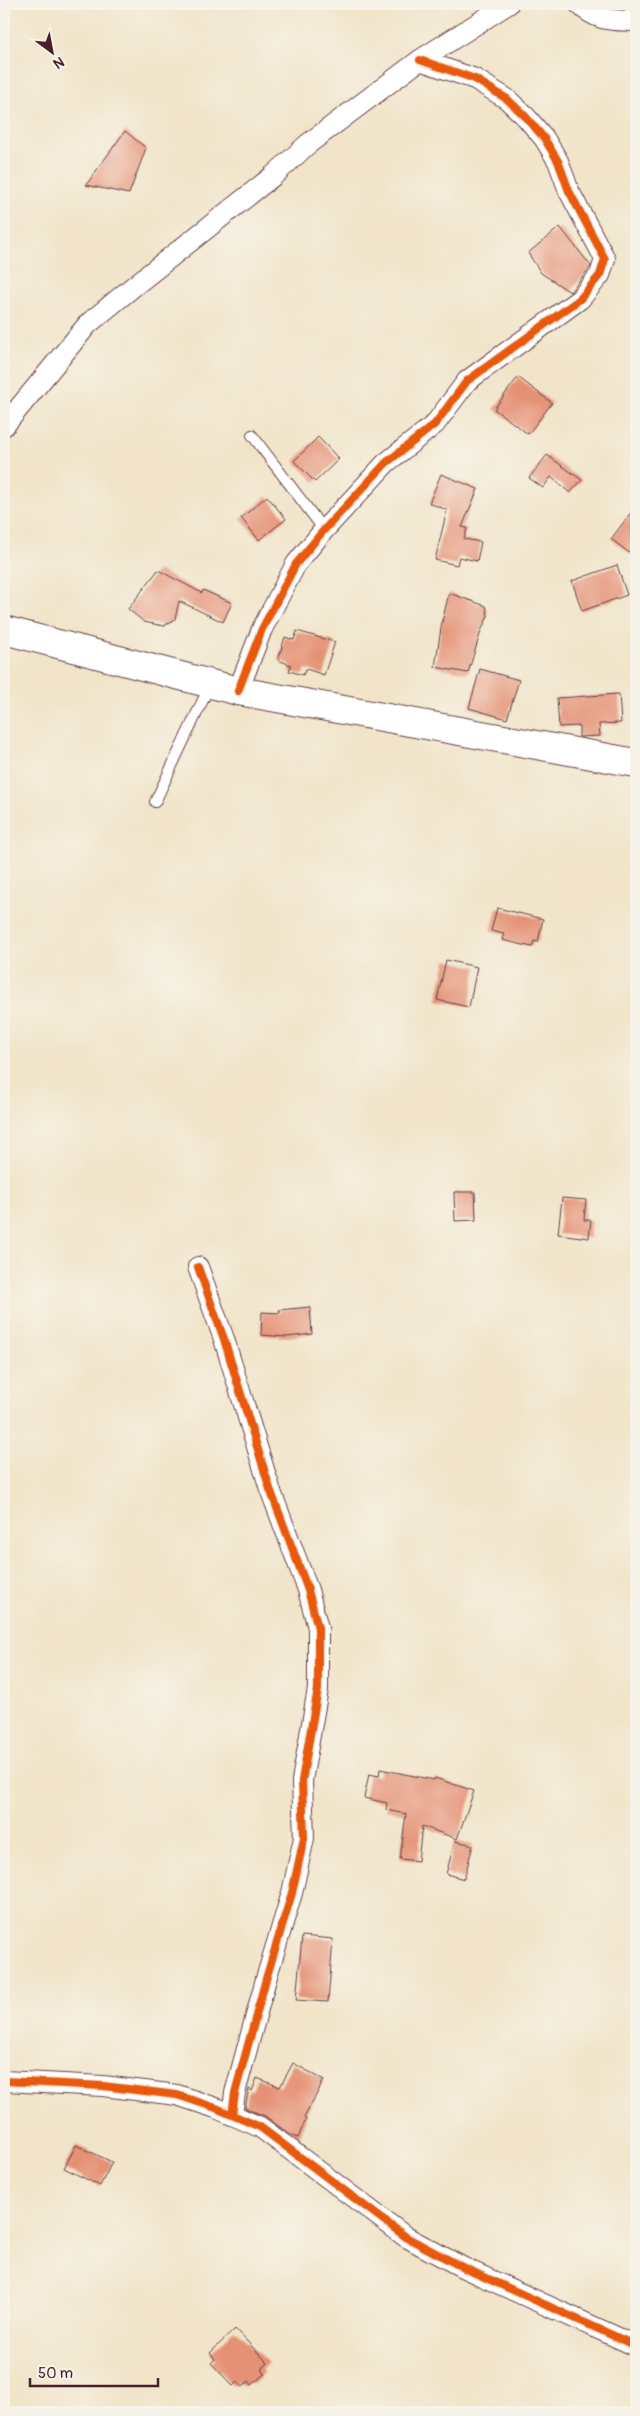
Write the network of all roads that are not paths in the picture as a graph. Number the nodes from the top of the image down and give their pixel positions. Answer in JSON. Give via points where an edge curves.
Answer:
{"nodes":[{"id":1,"x":508,"y":4,"type":"edge"},
{"id":2,"x":579,"y":4,"type":"edge"},
{"id":3,"x":636,"y":21,"type":"edge"},
{"id":4,"x":420,"y":60,"type":"junction"},
{"id":5,"x":4,"y":426,"type":"edge"},
{"id":6,"x":252,"y":435,"type":"dead end"},
{"id":7,"x":324,"y":530,"type":"junction"},
{"id":8,"x":4,"y":630,"type":"edge"},
{"id":9,"x":210,"y":684,"type":"junction"},
{"id":10,"x":238,"y":691,"type":"junction"},
{"id":11,"x":636,"y":763,"type":"edge"},
{"id":12,"x":154,"y":802,"type":"dead end"},
{"id":13,"x":198,"y":1267,"type":"dead end"},
{"id":14,"x":4,"y":2081,"type":"edge"},
{"id":15,"x":232,"y":2115,"type":"junction"},
{"id":16,"x":636,"y":2346,"type":"edge"}],
"edges":[{"from":1,"to":4,"type":"street"},
{"from":2,"to":3,"type":"street","via":[[607,21]]},
{"from":4,"to":5,"type":"street","via":[[308,144],[273,176],[88,324]]},
{"from":4,"to":7,"type":"street","via":[[475,79],[507,99],[526,117],[558,161],[569,192],[605,259],[600,275],[580,298],[467,380],[435,424],[386,463]]},
{"from":6,"to":7,"type":"lane"},
{"from":7,"to":10,"type":"street","via":[[296,564],[262,629]]},
{"from":8,"to":9,"type":"street"},
{"from":9,"to":10,"type":"street"},
{"from":9,"to":12,"type":"lane"},
{"from":10,"to":11,"type":"street"},
{"from":13,"to":15,"type":"street","via":[[318,1628],[318,1689],[302,1781],[304,1838],[292,1893],[235,2093]]},
{"from":14,"to":15,"type":"street","via":[[103,2086],[177,2095]]},
{"from":15,"to":16,"type":"street","via":[[260,2127],[406,2237],[462,2267]]}]}
